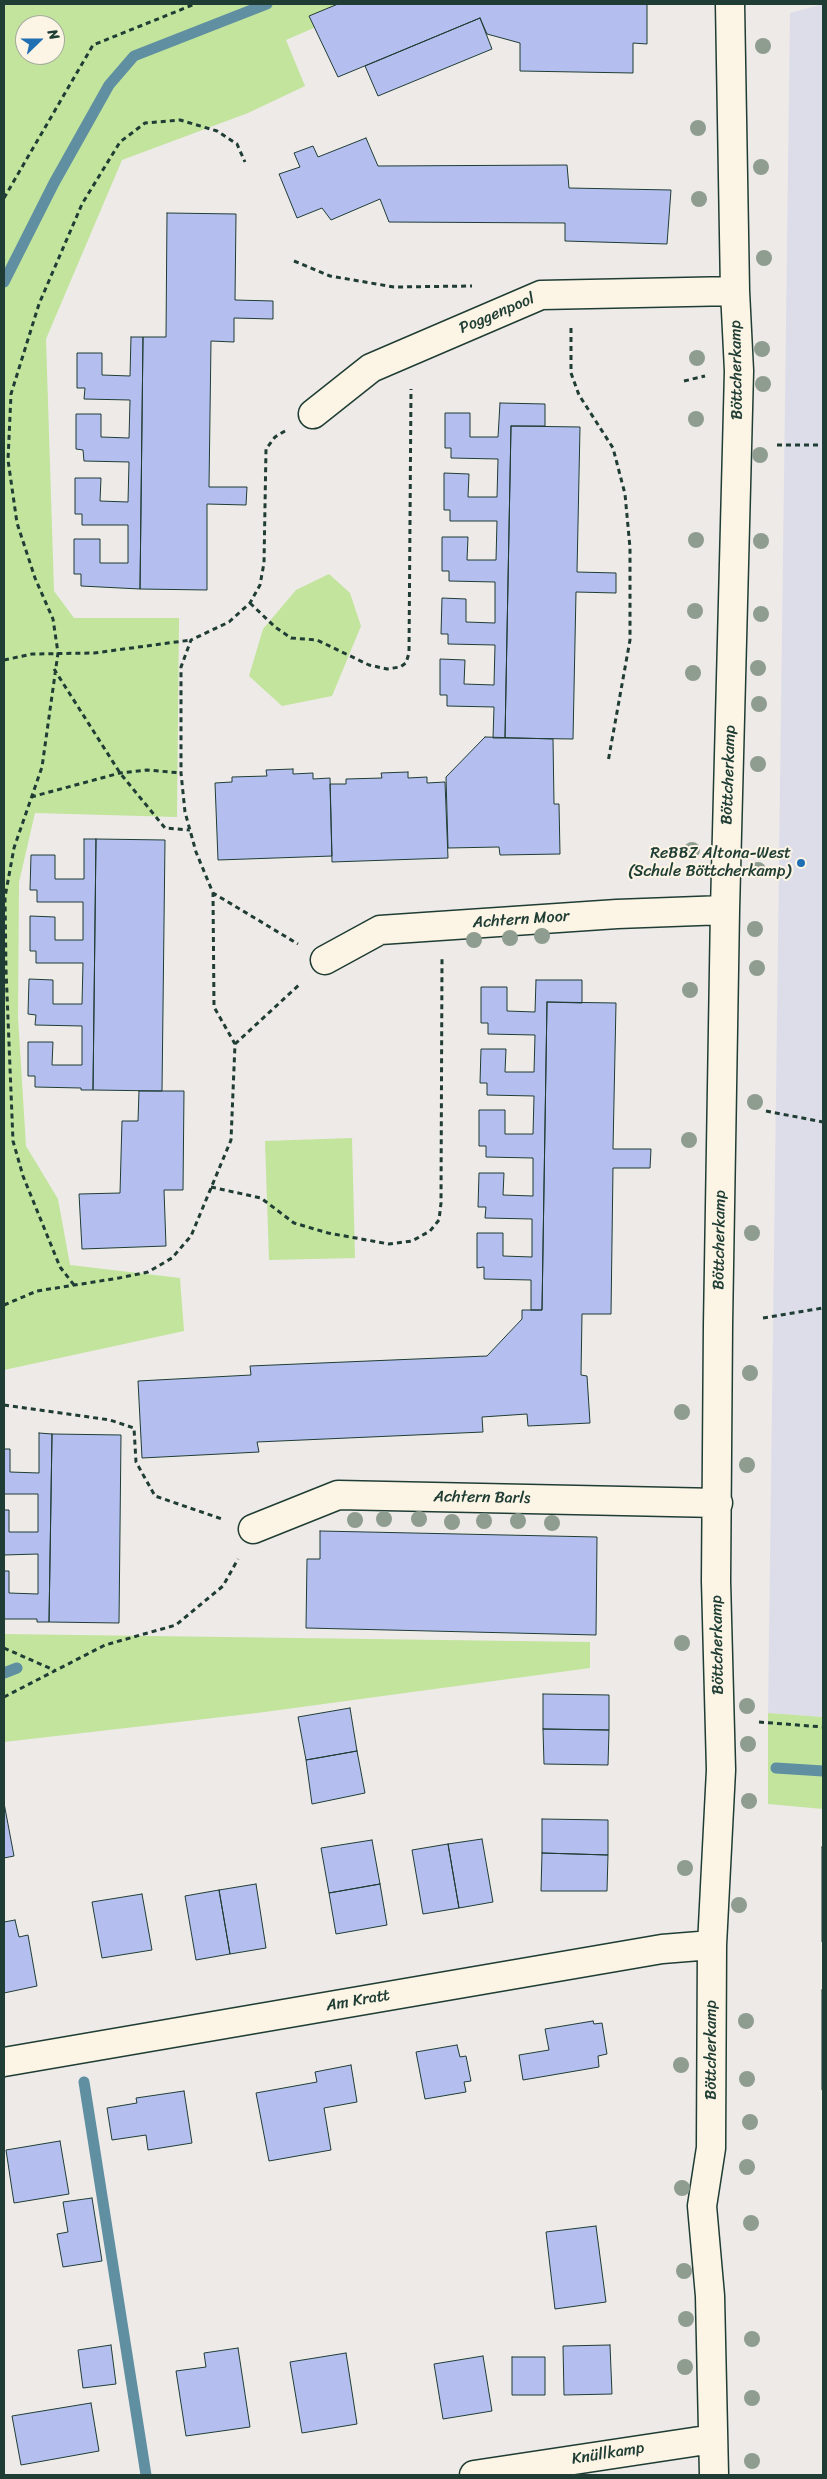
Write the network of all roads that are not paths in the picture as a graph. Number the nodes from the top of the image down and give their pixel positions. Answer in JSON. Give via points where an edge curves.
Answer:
{"nodes":[{"id":1,"x":730,"y":4,"type":"edge"},
{"id":2,"x":735,"y":291,"type":"junction"},
{"id":3,"x":313,"y":414,"type":"road end"},
{"id":4,"x":725,"y":910,"type":"junction"},
{"id":5,"x":325,"y":960,"type":"road end"},
{"id":6,"x":718,"y":1503,"type":"junction"},
{"id":7,"x":253,"y":1529,"type":"road end"},
{"id":8,"x":712,"y":1945,"type":"junction"},
{"id":9,"x":4,"y":2062,"type":"edge"},
{"id":10,"x":713,"y":2439,"type":"junction"},
{"id":11,"x":474,"y":2475,"type":"edge"},
{"id":12,"x":714,"y":2475,"type":"edge"}],
"edges":[{"from":1,"to":2,"type":"street","name":"Böttcherkamp"},
{"from":2,"to":3,"type":"street","name":"Poggenpool","via":[[541,295],[371,368]]},
{"from":2,"to":4,"type":"street","name":"Böttcherkamp","via":[[739,372]]},
{"from":4,"to":5,"type":"street","name":"Achtern Moor","via":[[380,930]]},
{"from":4,"to":6,"type":"street","name":"Böttcherkamp"},
{"from":6,"to":7,"type":"street","name":"Achtern Barls","via":[[338,1495]]},
{"from":6,"to":8,"type":"street","name":"Böttcherkamp","via":[[716,1581],[721,1770]]},
{"from":8,"to":9,"type":"street","name":"Am Kratt","via":[[662,1949]]},
{"from":8,"to":10,"type":"street","name":"Böttcherkamp","via":[[711,2148],[702,2206],[710,2296]]},
{"from":10,"to":11,"type":"street","name":"Knüllkamp"},
{"from":10,"to":12,"type":"street","name":"Böttcherkamp"}]}
